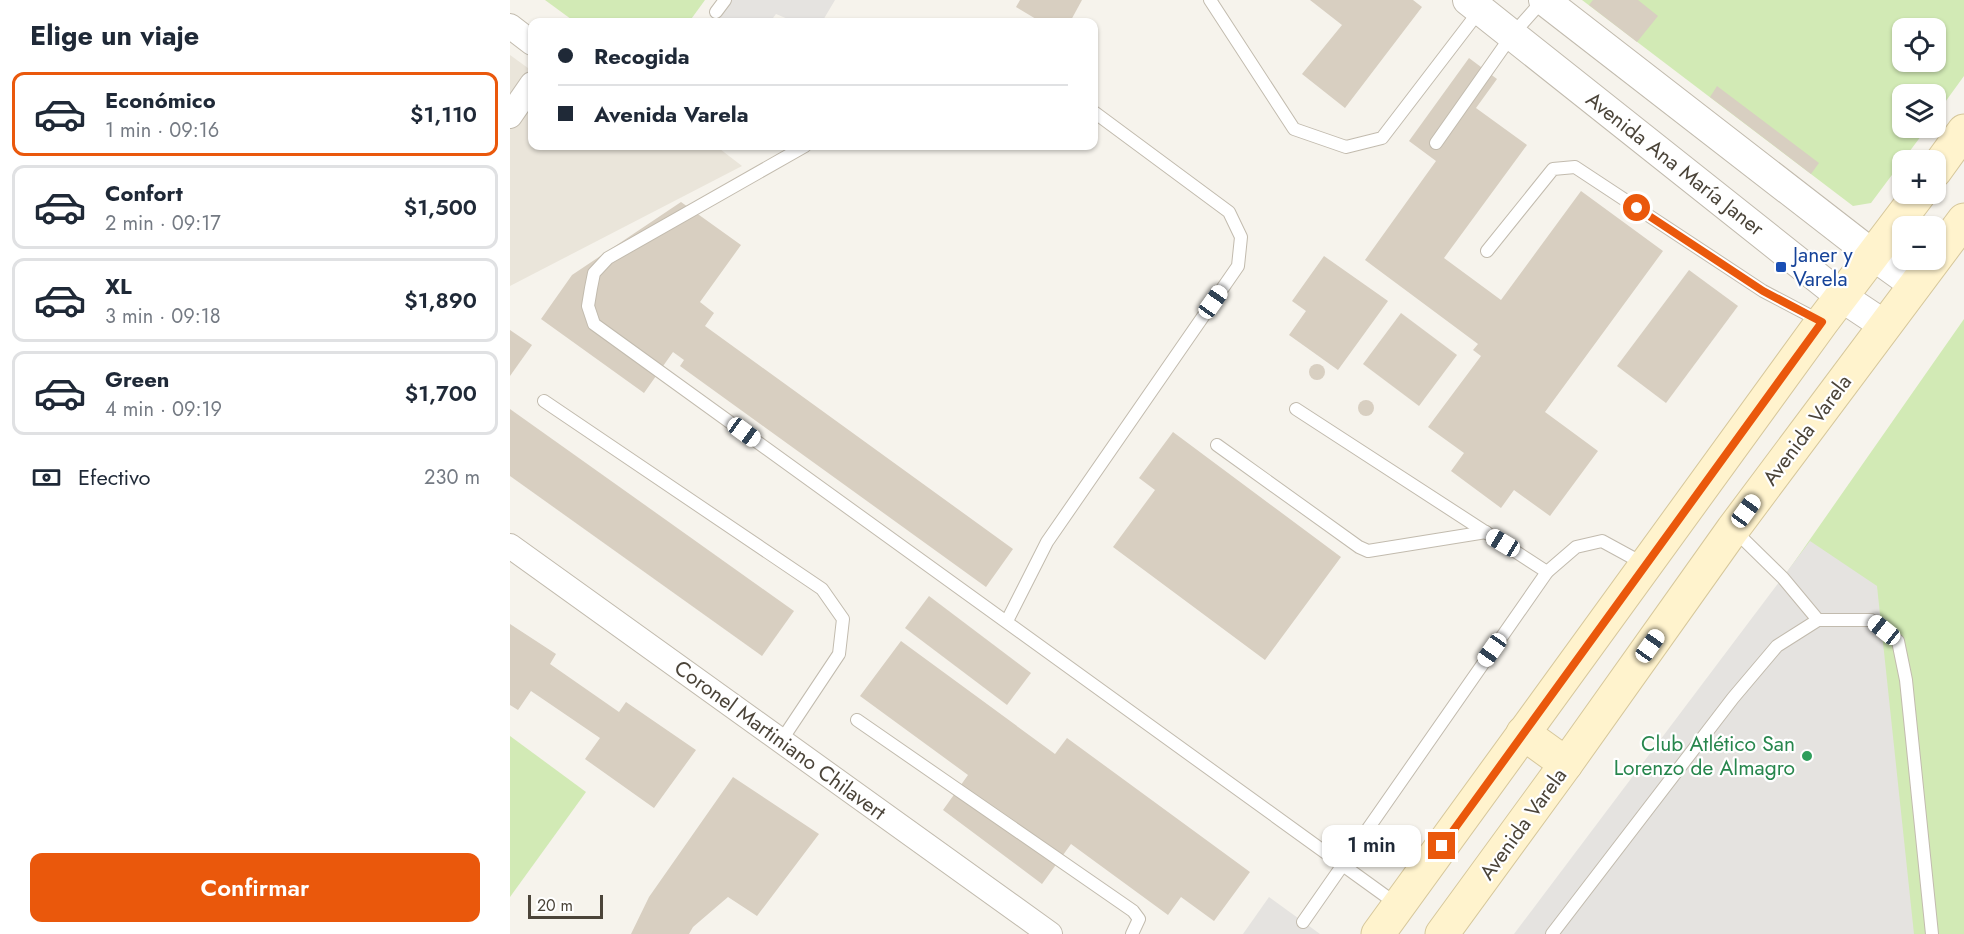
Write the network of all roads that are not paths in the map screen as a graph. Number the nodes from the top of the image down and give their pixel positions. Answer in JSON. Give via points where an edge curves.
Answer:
{"nodes":[{"id":1,"x":725,"y":0,"type":"edge"},
{"id":2,"x":1210,"y":0,"type":"edge"},
{"id":3,"x":1544,"y":0,"type":"edge"},
{"id":4,"x":1479,"y":3,"type":"edge"},
{"id":5,"x":716,"y":12,"type":"dead end"},
{"id":6,"x":510,"y":26,"type":"edge"},
{"id":7,"x":1512,"y":35,"type":"junction"},
{"id":8,"x":528,"y":40,"type":"edge"},
{"id":9,"x":528,"y":90,"type":"edge"},
{"id":10,"x":1098,"y":115,"type":"edge"},
{"id":11,"x":510,"y":116,"type":"edge"},
{"id":12,"x":1964,"y":132,"type":"edge"},
{"id":13,"x":1436,"y":143,"type":"dead end"},
{"id":14,"x":798,"y":150,"type":"edge"},
{"id":15,"x":1946,"y":156,"type":"edge"},
{"id":16,"x":1911,"y":204,"type":"edge"},
{"id":17,"x":1964,"y":220,"type":"edge"},
{"id":18,"x":1487,"y":251,"type":"dead end"},
{"id":19,"x":1873,"y":255,"type":"junction"},
{"id":20,"x":1916,"y":286,"type":"junction"},
{"id":21,"x":1842,"y":297,"type":"junction"},
{"id":22,"x":1822,"y":322,"type":"junction"},
{"id":23,"x":1884,"y":326,"type":"junction"},
{"id":24,"x":544,"y":401,"type":"dead end"},
{"id":25,"x":1296,"y":409,"type":"dead end"},
{"id":26,"x":1217,"y":445,"type":"dead end"},
{"id":27,"x":1733,"y":529,"type":"junction"},
{"id":28,"x":1486,"y":532,"type":"junction"},
{"id":29,"x":510,"y":546,"type":"edge"},
{"id":30,"x":1647,"y":565,"type":"junction"},
{"id":31,"x":1547,"y":572,"type":"junction"},
{"id":32,"x":1818,"y":620,"type":"junction"},
{"id":33,"x":1007,"y":621,"type":"junction"},
{"id":34,"x":857,"y":720,"type":"dead end"},
{"id":35,"x":1523,"y":733,"type":"junction"},
{"id":36,"x":781,"y":741,"type":"junction"},
{"id":37,"x":1566,"y":764,"type":"junction"},
{"id":38,"x":1342,"y":864,"type":"junction"},
{"id":39,"x":1399,"y":905,"type":"junction"},
{"id":40,"x":1302,"y":922,"type":"dead end"},
{"id":41,"x":1050,"y":934,"type":"edge"},
{"id":42,"x":1132,"y":934,"type":"edge"},
{"id":43,"x":1378,"y":934,"type":"edge"},
{"id":44,"x":1442,"y":934,"type":"edge"},
{"id":45,"x":1552,"y":934,"type":"edge"},
{"id":46,"x":1932,"y":934,"type":"edge"}],
"edges":[{"from":1,"to":5,"type":"lane"},
{"from":2,"to":4,"type":"lane","via":[[1294,129],[1346,147],[1382,138]]},
{"from":3,"to":7,"type":"lane"},
{"from":3,"to":19,"type":"street"},
{"from":4,"to":7,"type":"street","name":"Avenida Ana María Janer"},
{"from":6,"to":8,"type":"street"},
{"from":7,"to":13,"type":"lane"},
{"from":7,"to":21,"type":"street","name":"Avenida Ana María Janer"},
{"from":9,"to":11,"type":"street"},
{"from":10,"to":33,"type":"lane","via":[[1229,212],[1241,237],[1238,266],[1047,542]]},
{"from":12,"to":15,"type":"main road"},
{"from":14,"to":33,"type":"lane","via":[[609,258],[594,273],[588,306],[594,324]]},
{"from":16,"to":19,"type":"main road"},
{"from":17,"to":20,"type":"main road","name":"Avenida Varela"},
{"from":18,"to":22,"type":"lane","via":[[1553,169],[1575,167],[1763,291]]},
{"from":19,"to":20,"type":"street"},
{"from":19,"to":21,"type":"main road"},
{"from":20,"to":23,"type":"main road","name":"Avenida Varela"},
{"from":21,"to":22,"type":"main road"},
{"from":21,"to":23,"type":"street","name":"Avenida Ana María Janer"},
{"from":22,"to":30,"type":"main road"},
{"from":23,"to":27,"type":"main road","name":"Avenida Varela"},
{"from":24,"to":36,"type":"lane","via":[[822,589],[843,619],[839,654]]},
{"from":25,"to":28,"type":"lane"},
{"from":26,"to":28,"type":"lane","via":[[1368,551]]},
{"from":27,"to":32,"type":"lane","via":[[1783,578]]},
{"from":27,"to":37,"type":"main road","name":"Avenida Varela"},
{"from":28,"to":31,"type":"lane"},
{"from":29,"to":36,"type":"street","name":"Coronel Martiniano Chilavert"},
{"from":30,"to":31,"type":"lane","via":[[1602,541],[1576,547]]},
{"from":30,"to":35,"type":"main road"},
{"from":31,"to":38,"type":"lane"},
{"from":32,"to":45,"type":"lane","via":[[1778,646],[1733,698]]},
{"from":32,"to":46,"type":"lane","via":[[1871,620],[1898,641],[1906,680]]},
{"from":33,"to":38,"type":"lane"},
{"from":34,"to":42,"type":"lane","via":[[1133,911],[1139,919]]},
{"from":35,"to":37,"type":"main road"},
{"from":35,"to":39,"type":"main road"},
{"from":36,"to":41,"type":"street","name":"Coronel Martiniano Chilavert"},
{"from":37,"to":44,"type":"main road","name":"Avenida Varela"},
{"from":38,"to":39,"type":"lane"},
{"from":38,"to":40,"type":"lane"},
{"from":39,"to":43,"type":"main road"}]}
